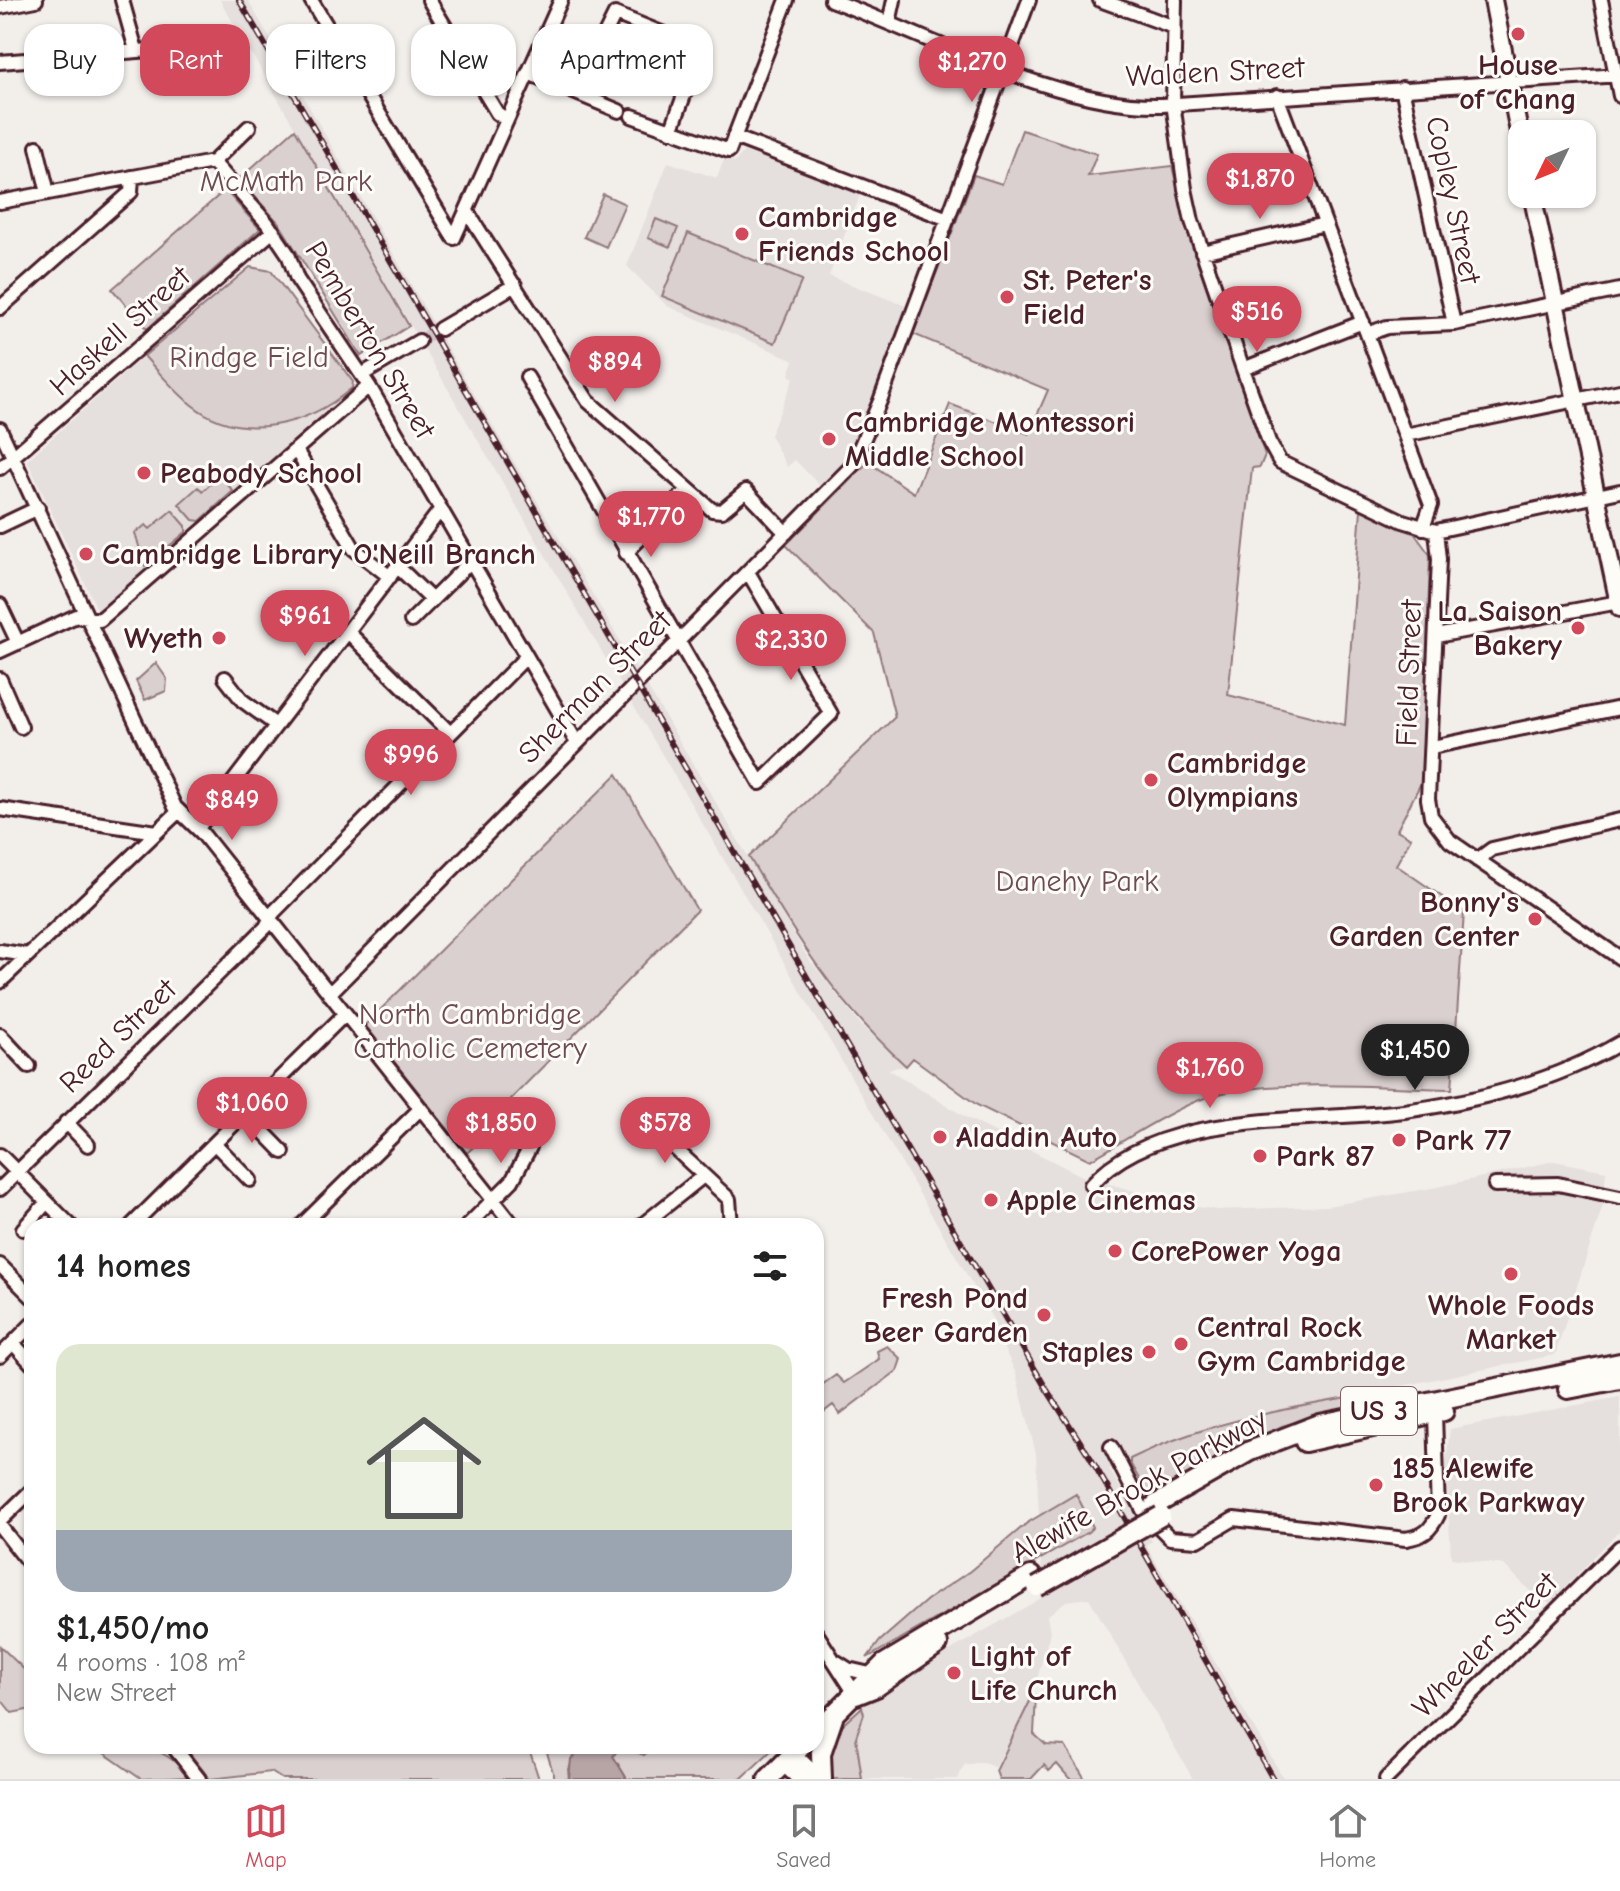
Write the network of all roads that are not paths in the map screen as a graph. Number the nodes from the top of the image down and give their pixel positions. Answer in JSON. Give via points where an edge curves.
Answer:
{"nodes":[{"id":1,"x":36,"y":0,"type":"edge"},
{"id":2,"x":122,"y":0,"type":"edge"},
{"id":3,"x":311,"y":0,"type":"edge"},
{"id":4,"x":429,"y":0,"type":"edge"},
{"id":5,"x":561,"y":0,"type":"edge"},
{"id":6,"x":787,"y":0,"type":"edge"},
{"id":7,"x":831,"y":0,"type":"edge"},
{"id":8,"x":894,"y":0,"type":"edge"},
{"id":9,"x":1029,"y":0,"type":"edge"},
{"id":10,"x":1100,"y":0,"type":"edge"},
{"id":11,"x":1175,"y":0,"type":"edge"},
{"id":12,"x":1493,"y":0,"type":"edge"},
{"id":13,"x":1601,"y":0,"type":"edge"},
{"id":14,"x":845,"y":2,"type":"edge"},
{"id":15,"x":0,"y":7,"type":"edge"},
{"id":16,"x":889,"y":23,"type":"junction"},
{"id":17,"x":610,"y":24,"type":"edge"},
{"id":18,"x":641,"y":24,"type":"edge"},
{"id":19,"x":1174,"y":27,"type":"junction"},
{"id":20,"x":136,"y":50,"type":"junction"},
{"id":21,"x":140,"y":50,"type":"edge"},
{"id":22,"x":0,"y":62,"type":"edge"},
{"id":23,"x":1005,"y":69,"type":"junction"},
{"id":24,"x":528,"y":73,"type":"junction"},
{"id":25,"x":532,"y":75,"type":"edge"},
{"id":26,"x":1618,"y":75,"type":"edge"},
{"id":27,"x":1508,"y":83,"type":"junction"},
{"id":28,"x":1402,"y":88,"type":"junction"},
{"id":29,"x":583,"y":96,"type":"edge"},
{"id":30,"x":684,"y":96,"type":"edge"},
{"id":31,"x":1277,"y":96,"type":"junction"},
{"id":32,"x":1620,"y":96,"type":"edge"},
{"id":33,"x":1173,"y":103,"type":"junction"},
{"id":34,"x":619,"y":111,"type":"dead end"},
{"id":35,"x":632,"y":116,"type":"dead end"},
{"id":36,"x":507,"y":120,"type":"junction"},
{"id":37,"x":1516,"y":120,"type":"edge"},
{"id":38,"x":249,"y":127,"type":"dead end"},
{"id":39,"x":671,"y":131,"type":"junction"},
{"id":40,"x":734,"y":137,"type":"junction"},
{"id":41,"x":37,"y":147,"type":"dead end"},
{"id":42,"x":213,"y":162,"type":"junction"},
{"id":43,"x":132,"y":177,"type":"junction"},
{"id":44,"x":48,"y":193,"type":"junction"},
{"id":45,"x":0,"y":202,"type":"edge"},
{"id":46,"x":1535,"y":208,"type":"edge"},
{"id":47,"x":468,"y":213,"type":"junction"},
{"id":48,"x":948,"y":219,"type":"junction"},
{"id":49,"x":1325,"y":224,"type":"junction"},
{"id":50,"x":273,"y":231,"type":"junction"},
{"id":51,"x":1202,"y":252,"type":"junction"},
{"id":52,"x":515,"y":285,"type":"junction"},
{"id":53,"x":1620,"y":290,"type":"edge"},
{"id":54,"x":1556,"y":304,"type":"junction"},
{"id":55,"x":0,"y":308,"type":"edge"},
{"id":56,"x":1454,"y":324,"type":"junction"},
{"id":57,"x":1365,"y":328,"type":"junction"},
{"id":58,"x":440,"y":329,"type":"tunnel mouth"},
{"id":59,"x":419,"y":341,"type":"tunnel mouth"},
{"id":60,"x":1243,"y":369,"type":"junction"},
{"id":61,"x":368,"y":371,"type":"dead end"},
{"id":62,"x":527,"y":377,"type":"dead end"},
{"id":63,"x":369,"y":386,"type":"junction"},
{"id":64,"x":1620,"y":391,"type":"edge"},
{"id":65,"x":1576,"y":400,"type":"junction"},
{"id":66,"x":0,"y":429,"type":"edge"},
{"id":67,"x":1405,"y":435,"type":"junction"},
{"id":68,"x":296,"y":450,"type":"junction"},
{"id":69,"x":14,"y":458,"type":"junction"},
{"id":70,"x":0,"y":468,"type":"edge"},
{"id":71,"x":1620,"y":491,"type":"edge"},
{"id":72,"x":1598,"y":496,"type":"junction"},
{"id":73,"x":680,"y":497,"type":"dead end"},
{"id":74,"x":38,"y":508,"type":"junction"},
{"id":75,"x":441,"y":509,"type":"junction"},
{"id":76,"x":0,"y":526,"type":"edge"},
{"id":77,"x":1429,"y":529,"type":"junction"},
{"id":78,"x":786,"y":533,"type":"junction"},
{"id":79,"x":626,"y":553,"type":"junction"},
{"id":80,"x":471,"y":561,"type":"junction"},
{"id":81,"x":394,"y":572,"type":"junction"},
{"id":82,"x":748,"y":572,"type":"junction"},
{"id":83,"x":432,"y":600,"type":"junction"},
{"id":84,"x":0,"y":605,"type":"edge"},
{"id":85,"x":1619,"y":605,"type":"edge"},
{"id":86,"x":87,"y":618,"type":"junction"},
{"id":87,"x":411,"y":621,"type":"dead end"},
{"id":88,"x":348,"y":632,"type":"junction"},
{"id":89,"x":1436,"y":636,"type":"junction"},
{"id":90,"x":678,"y":639,"type":"junction"},
{"id":91,"x":18,"y":643,"type":"junction"},
{"id":92,"x":0,"y":651,"type":"edge"},
{"id":93,"x":526,"y":657,"type":"junction"},
{"id":94,"x":225,"y":678,"type":"dead end"},
{"id":95,"x":0,"y":679,"type":"edge"},
{"id":96,"x":1620,"y":708,"type":"edge"},
{"id":97,"x":276,"y":725,"type":"junction"},
{"id":98,"x":21,"y":727,"type":"dead end"},
{"id":99,"x":450,"y":733,"type":"junction"},
{"id":100,"x":577,"y":743,"type":"junction"},
{"id":101,"x":1432,"y":747,"type":"junction"},
{"id":102,"x":0,"y":809,"type":"edge"},
{"id":103,"x":178,"y":812,"type":"junction"},
{"id":104,"x":1620,"y":820,"type":"edge"},
{"id":105,"x":198,"y":828,"type":"junction"},
{"id":106,"x":157,"y":832,"type":"junction"},
{"id":107,"x":1477,"y":860,"type":"junction"},
{"id":108,"x":270,"y":919,"type":"junction"},
{"id":109,"x":0,"y":951,"type":"edge"},
{"id":110,"x":28,"y":955,"type":"junction"},
{"id":111,"x":1620,"y":958,"type":"edge"},
{"id":112,"x":0,"y":982,"type":"edge"},
{"id":113,"x":329,"y":994,"type":"junction"},
{"id":114,"x":344,"y":1015,"type":"junction"},
{"id":115,"x":0,"y":1035,"type":"edge"},
{"id":116,"x":1620,"y":1043,"type":"edge"},
{"id":117,"x":29,"y":1066,"type":"dead end"},
{"id":118,"x":420,"y":1109,"type":"junction"},
{"id":119,"x":246,"y":1114,"type":"junction"},
{"id":120,"x":66,"y":1122,"type":"junction"},
{"id":121,"x":653,"y":1128,"type":"dead end"},
{"id":122,"x":215,"y":1144,"type":"junction"},
{"id":123,"x":88,"y":1145,"type":"dead end"},
{"id":124,"x":530,"y":1147,"type":"dead end"},
{"id":125,"x":283,"y":1152,"type":"dead end"},
{"id":126,"x":0,"y":1155,"type":"edge"},
{"id":127,"x":17,"y":1172,"type":"junction"},
{"id":128,"x":702,"y":1177,"type":"junction"},
{"id":129,"x":250,"y":1180,"type":"dead end"},
{"id":130,"x":1091,"y":1185,"type":"dead end"},
{"id":131,"x":1495,"y":1185,"type":"dead end"},
{"id":132,"x":0,"y":1189,"type":"edge"},
{"id":133,"x":1620,"y":1197,"type":"edge"},
{"id":134,"x":493,"y":1200,"type":"junction"},
{"id":135,"x":47,"y":1202,"type":"junction"},
{"id":136,"x":33,"y":1218,"type":"edge"},
{"id":137,"x":63,"y":1218,"type":"edge"},
{"id":138,"x":139,"y":1218,"type":"edge"},
{"id":139,"x":309,"y":1218,"type":"edge"},
{"id":140,"x":475,"y":1218,"type":"edge"},
{"id":141,"x":508,"y":1218,"type":"edge"},
{"id":142,"x":651,"y":1218,"type":"edge"},
{"id":143,"x":730,"y":1218,"type":"edge"},
{"id":144,"x":0,"y":1265,"type":"edge"},
{"id":145,"x":24,"y":1289,"type":"edge"},
{"id":146,"x":24,"y":1332,"type":"edge"},
{"id":147,"x":13,"y":1343,"type":"junction"},
{"id":148,"x":24,"y":1355,"type":"edge"},
{"id":149,"x":0,"y":1356,"type":"edge"},
{"id":150,"x":1620,"y":1363,"type":"edge"},
{"id":151,"x":1620,"y":1379,"type":"edge"},
{"id":152,"x":1435,"y":1413,"type":"junction"},
{"id":153,"x":1111,"y":1447,"type":"dead end"},
{"id":154,"x":24,"y":1498,"type":"edge"},
{"id":155,"x":1158,"y":1511,"type":"junction"},
{"id":156,"x":0,"y":1524,"type":"edge"},
{"id":157,"x":1620,"y":1547,"type":"edge"},
{"id":158,"x":24,"y":1556,"type":"edge"},
{"id":159,"x":1034,"y":1582,"type":"junction"},
{"id":160,"x":824,"y":1644,"type":"edge"},
{"id":161,"x":837,"y":1662,"type":"junction"},
{"id":162,"x":870,"y":1674,"type":"junction"},
{"id":163,"x":856,"y":1695,"type":"junction"},
{"id":164,"x":834,"y":1715,"type":"junction"},
{"id":165,"x":824,"y":1724,"type":"edge"},
{"id":166,"x":824,"y":1744,"type":"edge"},
{"id":167,"x":179,"y":1754,"type":"edge"},
{"id":168,"x":792,"y":1754,"type":"edge"},
{"id":169,"x":821,"y":1754,"type":"edge"},
{"id":170,"x":199,"y":1779,"type":"edge"},
{"id":171,"x":768,"y":1779,"type":"edge"},
{"id":172,"x":801,"y":1779,"type":"edge"},
{"id":173,"x":820,"y":1779,"type":"edge"},
{"id":174,"x":1386,"y":1779,"type":"edge"}],
"edges":[{"from":1,"to":15,"type":"street"},
{"from":2,"to":20,"type":"street"},
{"from":3,"to":47,"type":"street","via":[[454,238]]},
{"from":4,"to":36,"type":"street","via":[[497,113]]},
{"from":5,"to":24,"type":"street"},
{"from":6,"to":40,"type":"street"},
{"from":7,"to":14,"type":"street","name":"Walden Street"},
{"from":8,"to":16,"type":"street"},
{"from":9,"to":23,"type":"street","name":"Sherman Street"},
{"from":10,"to":19,"type":"street"},
{"from":11,"to":19,"type":"street"},
{"from":12,"to":27,"type":"main road"},
{"from":13,"to":26,"type":"street"},
{"from":14,"to":16,"type":"street","name":"Walden Street"},
{"from":16,"to":23,"type":"street","name":"Walden Street"},
{"from":17,"to":18,"type":"street","via":[[615,14]]},
{"from":19,"to":33,"type":"street"},
{"from":20,"to":21,"type":"street"},
{"from":20,"to":22,"type":"street"},
{"from":23,"to":33,"type":"street","name":"Walden Street","via":[[1103,103]]},
{"from":23,"to":48,"type":"street","name":"Sherman Street"},
{"from":24,"to":25,"type":"street"},
{"from":24,"to":36,"type":"street"},
{"from":26,"to":27,"type":"street","name":"Walden Street"},
{"from":26,"to":32,"type":"street"},
{"from":27,"to":28,"type":"street","name":"Walden Street"},
{"from":27,"to":37,"type":"main road"},
{"from":28,"to":31,"type":"street","name":"Walden Street"},
{"from":28,"to":56,"type":"street","name":"Copley Street"},
{"from":29,"to":34,"type":"street"},
{"from":30,"to":39,"type":"street"},
{"from":31,"to":33,"type":"street","name":"Walden Street"},
{"from":31,"to":49,"type":"street","name":"Field Street"},
{"from":33,"to":51,"type":"street","via":[[1185,189]]},
{"from":35,"to":39,"type":"street"},
{"from":36,"to":47,"type":"street"},
{"from":38,"to":42,"type":"street"},
{"from":39,"to":40,"type":"street","via":[[729,151]]},
{"from":40,"to":48,"type":"street"},
{"from":41,"to":44,"type":"street"},
{"from":42,"to":43,"type":"street"},
{"from":42,"to":50,"type":"street","name":"Pemberton Street"},
{"from":43,"to":44,"type":"street"},
{"from":43,"to":55,"type":"street","via":[[131,192]]},
{"from":44,"to":45,"type":"street"},
{"from":46,"to":54,"type":"main road"},
{"from":47,"to":52,"type":"street"},
{"from":48,"to":78,"type":"street","name":"Sherman Street","via":[[859,456]]},
{"from":49,"to":51,"type":"street"},
{"from":49,"to":57,"type":"street","name":"Field Street"},
{"from":50,"to":63,"type":"street","name":"Pemberton Street","via":[[305,293]]},
{"from":50,"to":69,"type":"street","name":"Haskell Street"},
{"from":51,"to":60,"type":"street"},
{"from":52,"to":58,"type":"street"},
{"from":52,"to":78,"type":"street","via":[[588,401],[620,432],[712,510],[722,511],[746,491]]},
{"from":53,"to":54,"type":"street"},
{"from":54,"to":56,"type":"street"},
{"from":54,"to":65,"type":"main road"},
{"from":56,"to":57,"type":"street"},
{"from":57,"to":60,"type":"street"},
{"from":57,"to":67,"type":"street","name":"Field Street"},
{"from":59,"to":61,"type":"street"},
{"from":60,"to":77,"type":"street","via":[[1280,462]]},
{"from":62,"to":79,"type":"street"},
{"from":63,"to":68,"type":"street"},
{"from":63,"to":75,"type":"street","name":"Pemberton Street"},
{"from":64,"to":65,"type":"street"},
{"from":65,"to":67,"type":"street"},
{"from":65,"to":72,"type":"main road"},
{"from":66,"to":69,"type":"street"},
{"from":67,"to":77,"type":"street","name":"Field Street","via":[[1431,505]]},
{"from":68,"to":81,"type":"street","via":[[354,549]]},
{"from":68,"to":86,"type":"street","via":[[100,620]]},
{"from":69,"to":70,"type":"street","name":"Haskell Street"},
{"from":69,"to":74,"type":"street"},
{"from":71,"to":72,"type":"street"},
{"from":72,"to":77,"type":"street"},
{"from":72,"to":85,"type":"main road"},
{"from":73,"to":79,"type":"street"},
{"from":74,"to":76,"type":"street"},
{"from":74,"to":86,"type":"street"},
{"from":75,"to":80,"type":"street","name":"Pemberton Street"},
{"from":75,"to":81,"type":"street"},
{"from":77,"to":89,"type":"street","name":"Field Street","via":[[1439,559]]},
{"from":78,"to":82,"type":"street","name":"Sherman Street"},
{"from":79,"to":90,"type":"street"},
{"from":80,"to":83,"type":"street"},
{"from":80,"to":93,"type":"street","name":"Pemberton Street"},
{"from":81,"to":83,"type":"street"},
{"from":81,"to":88,"type":"street"},
{"from":82,"to":90,"type":"street","name":"Sherman Street"},
{"from":82,"to":90,"type":"street","via":[[831,714],[760,783]]},
{"from":83,"to":87,"type":"street"},
{"from":84,"to":91,"type":"street"},
{"from":85,"to":89,"type":"street"},
{"from":86,"to":91,"type":"street","via":[[76,616]]},
{"from":86,"to":103,"type":"street"},
{"from":88,"to":97,"type":"street"},
{"from":88,"to":99,"type":"street"},
{"from":89,"to":101,"type":"street","name":"Field Street"},
{"from":90,"to":100,"type":"street","name":"Sherman Street"},
{"from":91,"to":92,"type":"street"},
{"from":93,"to":99,"type":"street","name":"Reed Street"},
{"from":93,"to":100,"type":"street","name":"Pemberton Street"},
{"from":94,"to":97,"type":"street","via":[[243,701]]},
{"from":95,"to":98,"type":"street"},
{"from":96,"to":101,"type":"street"},
{"from":97,"to":105,"type":"street"},
{"from":99,"to":108,"type":"street","name":"Reed Street"},
{"from":100,"to":113,"type":"street","name":"Sherman Street"},
{"from":101,"to":107,"type":"street","name":"Field Street","via":[[1431,816],[1442,834]]},
{"from":102,"to":106,"type":"street"},
{"from":103,"to":105,"type":"street"},
{"from":103,"to":106,"type":"street"},
{"from":104,"to":107,"type":"street","via":[[1492,849]]},
{"from":105,"to":108,"type":"street"},
{"from":106,"to":110,"type":"street"},
{"from":107,"to":111,"type":"street"},
{"from":108,"to":113,"type":"street"},
{"from":108,"to":120,"type":"street","name":"Reed Street"},
{"from":109,"to":110,"type":"street"},
{"from":110,"to":112,"type":"street"},
{"from":113,"to":114,"type":"street"},
{"from":114,"to":118,"type":"street"},
{"from":114,"to":119,"type":"street"},
{"from":115,"to":117,"type":"street"},
{"from":116,"to":130,"type":"street","via":[[1532,1082],[1454,1103],[1199,1130],[1133,1154]]},
{"from":118,"to":134,"type":"street"},
{"from":118,"to":139,"type":"street"},
{"from":119,"to":122,"type":"street"},
{"from":119,"to":125,"type":"street"},
{"from":120,"to":123,"type":"street"},
{"from":120,"to":127,"type":"street","name":"Reed Street"},
{"from":121,"to":128,"type":"street"},
{"from":122,"to":129,"type":"street"},
{"from":122,"to":138,"type":"street"},
{"from":124,"to":134,"type":"street","via":[[517,1173]]},
{"from":126,"to":127,"type":"street"},
{"from":127,"to":132,"type":"street","name":"Reed Street"},
{"from":127,"to":135,"type":"street"},
{"from":128,"to":142,"type":"street"},
{"from":128,"to":143,"type":"street","via":[[729,1199]]},
{"from":131,"to":133,"type":"street","via":[[1558,1184]]},
{"from":134,"to":140,"type":"street"},
{"from":134,"to":141,"type":"street"},
{"from":135,"to":136,"type":"street"},
{"from":135,"to":137,"type":"street"},
{"from":144,"to":145,"type":"street"},
{"from":146,"to":147,"type":"street"},
{"from":147,"to":148,"type":"street"},
{"from":147,"to":149,"type":"street"},
{"from":150,"to":155,"type":"highway","name":"Alewife Brook Parkway","number":"US 3","via":[[1320,1424],[1250,1451]]},
{"from":151,"to":152,"type":"highway","name":"Alewife Brook Parkway","number":"US 3"},
{"from":152,"to":153,"type":"street","via":[[1438,1515],[1422,1536],[1406,1539],[1234,1519],[1198,1540],[1170,1538],[1144,1512]]},
{"from":152,"to":155,"type":"highway","name":"Alewife Brook Parkway","number":"US 3","via":[[1292,1447]]},
{"from":154,"to":156,"type":"street"},
{"from":155,"to":159,"type":"highway","name":"Alewife Brook Parkway","number":"US 3","bridge":true},
{"from":156,"to":158,"type":"street"},
{"from":157,"to":174,"type":"street","name":"Wheeler Street"},
{"from":159,"to":162,"type":"highway","name":"Alewife Brook Parkway","number":"US 3","via":[[920,1640]]},
{"from":159,"to":163,"type":"highway","name":"Alewife Brook Parkway","number":"US 3"},
{"from":160,"to":161,"type":"street"},
{"from":161,"to":162,"type":"street"},
{"from":161,"to":163,"type":"street"},
{"from":162,"to":163,"type":"highway","name":"Alewife Brook Parkway","number":"US 3"},
{"from":163,"to":164,"type":"highway","name":"Alewife Brook Parkway","number":"US 3"},
{"from":164,"to":165,"type":"highway","name":"Alewife Brook Parkway","number":"US 3"},
{"from":164,"to":166,"type":"highway"},
{"from":167,"to":170,"type":"street"},
{"from":168,"to":171,"type":"highway"},
{"from":168,"to":172,"type":"main road"},
{"from":168,"to":173,"type":"main road"},
{"from":169,"to":173,"type":"highway"}]}
